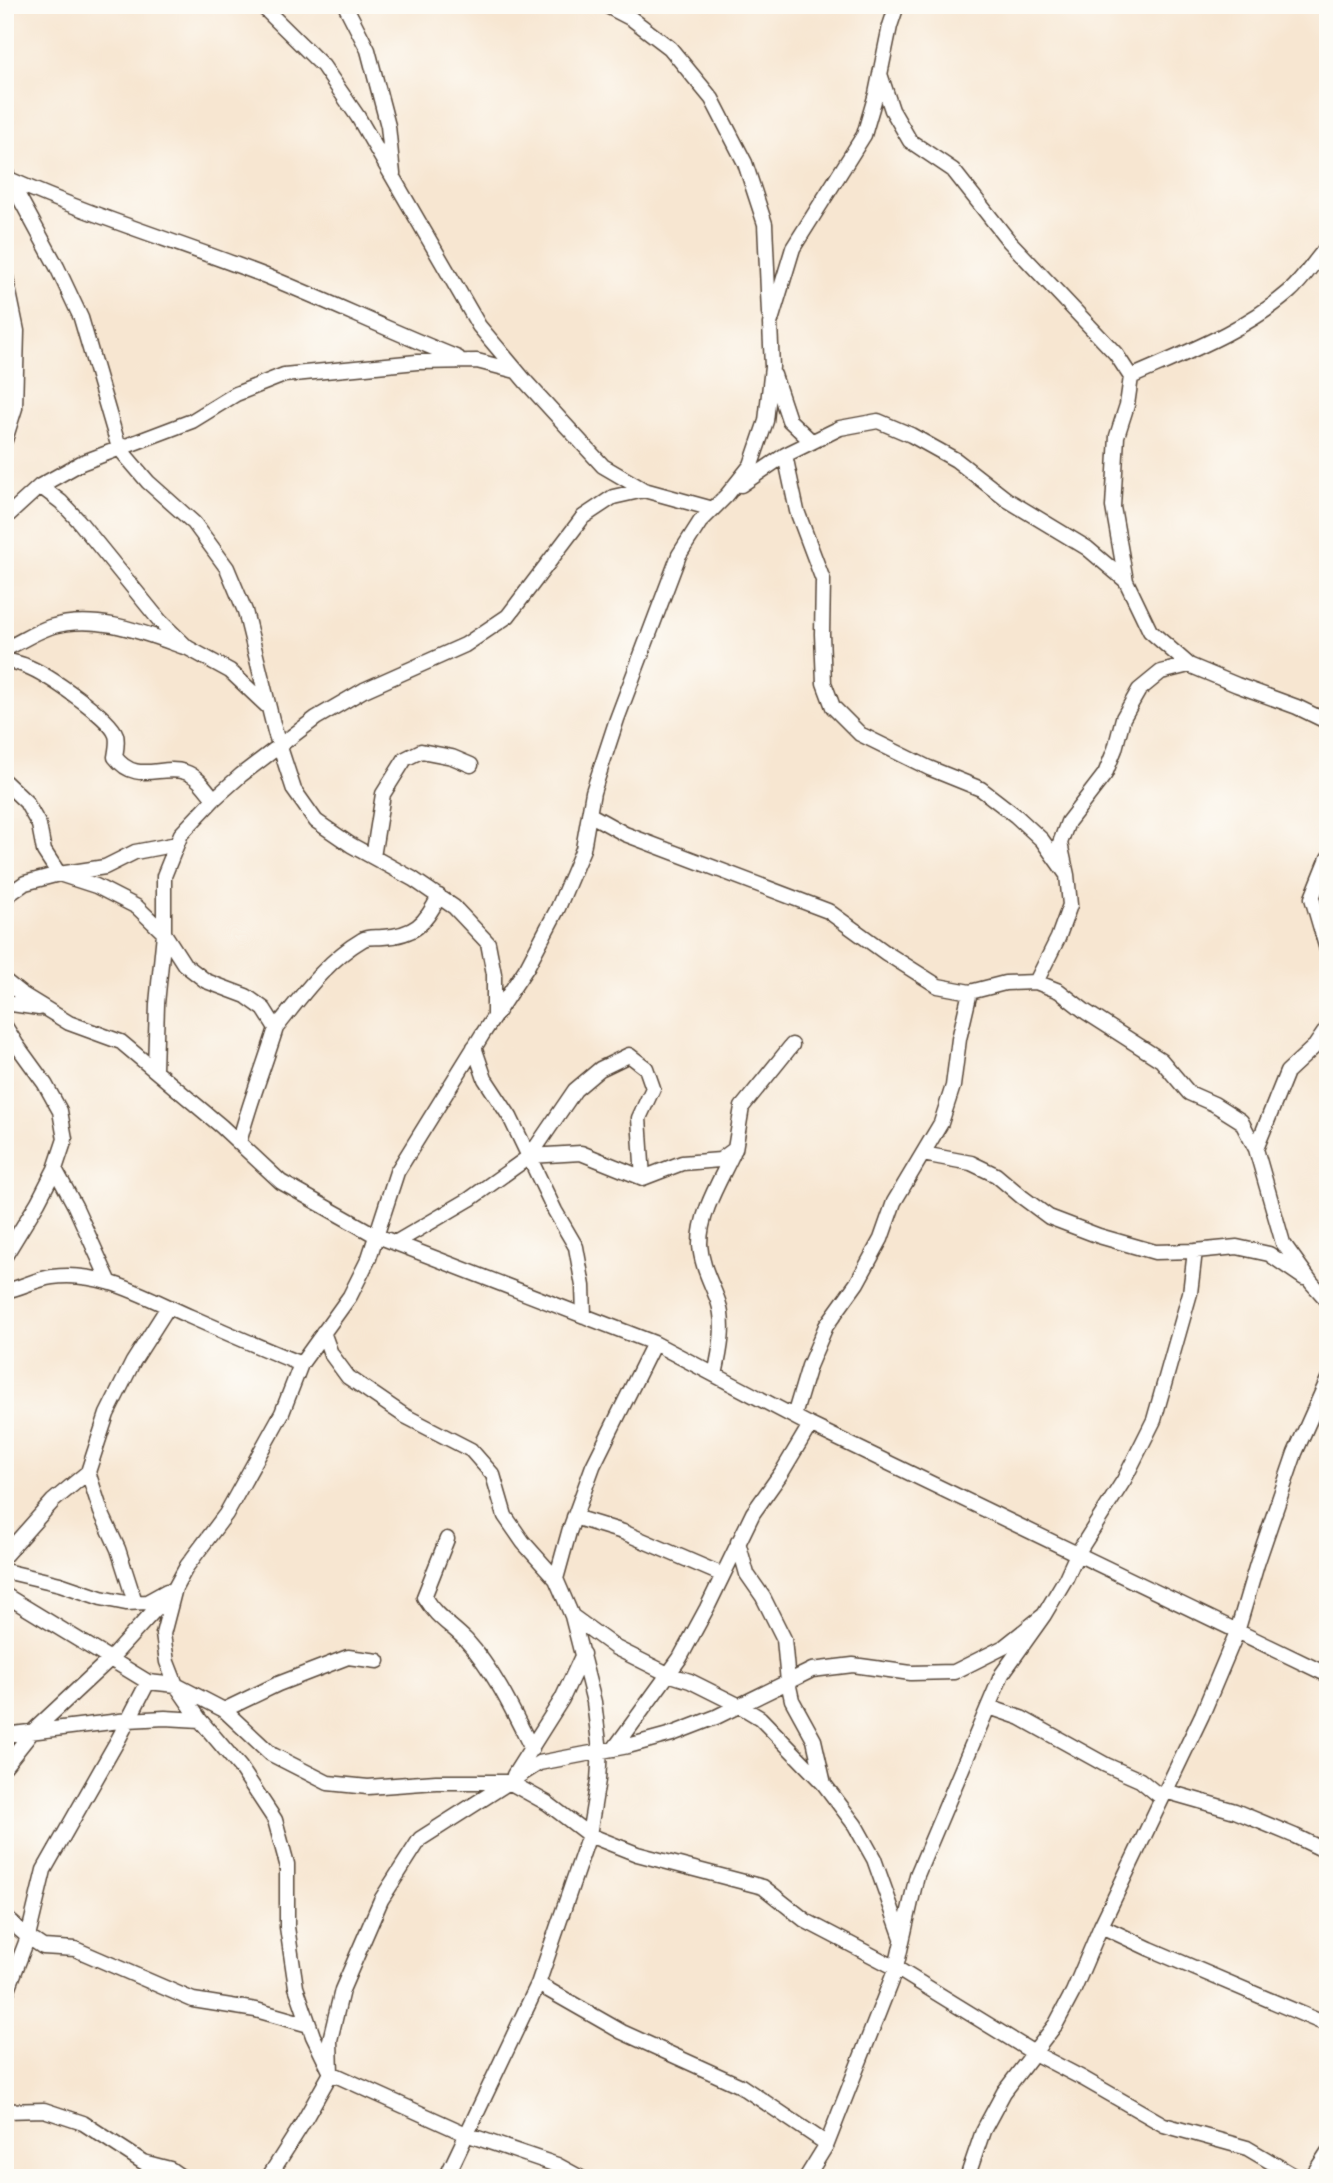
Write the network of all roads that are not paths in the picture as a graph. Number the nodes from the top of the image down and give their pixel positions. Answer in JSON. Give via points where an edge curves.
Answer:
{"nodes":[{"id":1,"x":261,"y":5,"type":"edge"},
{"id":2,"x":345,"y":5,"type":"edge"},
{"id":3,"x":605,"y":5,"type":"edge"},
{"id":4,"x":897,"y":5,"type":"edge"},
{"id":5,"x":880,"y":73,"type":"junction"},
{"id":6,"x":8,"y":176,"type":"edge"},
{"id":7,"x":394,"y":179,"type":"junction"},
{"id":8,"x":1328,"y":246,"type":"edge"},
{"id":9,"x":5,"y":273,"type":"edge"},
{"id":10,"x":770,"y":324,"type":"junction"},
{"id":11,"x":465,"y":362,"type":"junction"},
{"id":12,"x":772,"y":367,"type":"junction"},
{"id":13,"x":516,"y":371,"type":"junction"},
{"id":14,"x":1131,"y":377,"type":"junction"},
{"id":15,"x":5,"y":440,"type":"edge"},
{"id":16,"x":812,"y":442,"type":"junction"},
{"id":17,"x":119,"y":448,"type":"junction"},
{"id":18,"x":785,"y":455,"type":"junction"},
{"id":19,"x":40,"y":486,"type":"junction"},
{"id":20,"x":644,"y":490,"type":"junction"},
{"id":21,"x":727,"y":495,"type":"junction"},
{"id":22,"x":713,"y":509,"type":"junction"},
{"id":23,"x":5,"y":518,"type":"edge"},
{"id":24,"x":1126,"y":581,"type":"junction"},
{"id":25,"x":188,"y":648,"type":"junction"},
{"id":26,"x":5,"y":649,"type":"edge"},
{"id":27,"x":5,"y":660,"type":"edge"},
{"id":28,"x":1189,"y":665,"type":"junction"},
{"id":29,"x":268,"y":706,"type":"junction"},
{"id":30,"x":1328,"y":722,"type":"edge"},
{"id":31,"x":279,"y":745,"type":"junction"},
{"id":32,"x":471,"y":765,"type":"dead end"},
{"id":33,"x":5,"y":782,"type":"edge"},
{"id":34,"x":214,"y":799,"type":"junction"},
{"id":35,"x":589,"y":814,"type":"junction"},
{"id":36,"x":177,"y":844,"type":"junction"},
{"id":37,"x":373,"y":857,"type":"junction"},
{"id":38,"x":1328,"y":858,"type":"edge"},
{"id":39,"x":59,"y":874,"type":"junction"},
{"id":40,"x":1067,"y":875,"type":"junction"},
{"id":41,"x":439,"y":896,"type":"junction"},
{"id":42,"x":5,"y":897,"type":"edge"},
{"id":43,"x":164,"y":933,"type":"junction"},
{"id":44,"x":1328,"y":953,"type":"edge"},
{"id":45,"x":5,"y":981,"type":"edge"},
{"id":46,"x":1036,"y":982,"type":"junction"},
{"id":47,"x":970,"y":992,"type":"junction"},
{"id":48,"x":5,"y":1003,"type":"edge"},
{"id":49,"x":47,"y":1009,"type":"junction"},
{"id":50,"x":494,"y":1016,"type":"junction"},
{"id":51,"x":5,"y":1026,"type":"edge"},
{"id":52,"x":1328,"y":1027,"type":"edge"},
{"id":53,"x":276,"y":1028,"type":"junction"},
{"id":54,"x":792,"y":1045,"type":"dead end"},
{"id":55,"x":474,"y":1047,"type":"junction"},
{"id":56,"x":1321,"y":1048,"type":"edge"},
{"id":57,"x":155,"y":1069,"type":"junction"},
{"id":58,"x":239,"y":1143,"type":"junction"},
{"id":59,"x":735,"y":1149,"type":"junction"},
{"id":60,"x":1256,"y":1149,"type":"junction"},
{"id":61,"x":923,"y":1154,"type":"junction"},
{"id":62,"x":530,"y":1156,"type":"junction"},
{"id":63,"x":55,"y":1169,"type":"junction"},
{"id":64,"x":643,"y":1178,"type":"junction"},
{"id":65,"x":375,"y":1235,"type":"junction"},
{"id":66,"x":395,"y":1243,"type":"junction"},
{"id":67,"x":1195,"y":1251,"type":"junction"},
{"id":68,"x":5,"y":1256,"type":"edge"},
{"id":69,"x":1311,"y":1282,"type":"junction"},
{"id":70,"x":110,"y":1283,"type":"junction"},
{"id":71,"x":5,"y":1291,"type":"edge"},
{"id":72,"x":1328,"y":1301,"type":"edge"},
{"id":73,"x":168,"y":1307,"type":"junction"},
{"id":74,"x":584,"y":1317,"type":"junction"},
{"id":75,"x":323,"y":1332,"type":"junction"},
{"id":76,"x":654,"y":1343,"type":"junction"},
{"id":77,"x":301,"y":1364,"type":"junction"},
{"id":78,"x":715,"y":1375,"type":"junction"},
{"id":79,"x":1328,"y":1379,"type":"edge"},
{"id":80,"x":794,"y":1416,"type":"junction"},
{"id":81,"x":810,"y":1425,"type":"junction"},
{"id":82,"x":89,"y":1472,"type":"junction"},
{"id":83,"x":574,"y":1517,"type":"junction"},
{"id":84,"x":447,"y":1539,"type":"dead end"},
{"id":85,"x":738,"y":1542,"type":"junction"},
{"id":86,"x":1077,"y":1554,"type":"junction"},
{"id":87,"x":5,"y":1555,"type":"edge"},
{"id":88,"x":5,"y":1571,"type":"edge"},
{"id":89,"x":723,"y":1575,"type":"junction"},
{"id":90,"x":556,"y":1579,"type":"junction"},
{"id":91,"x":174,"y":1588,"type":"junction"},
{"id":92,"x":5,"y":1595,"type":"edge"},
{"id":93,"x":135,"y":1602,"type":"junction"},
{"id":94,"x":1044,"y":1615,"type":"junction"},
{"id":95,"x":572,"y":1616,"type":"junction"},
{"id":96,"x":1237,"y":1632,"type":"junction"},
{"id":97,"x":583,"y":1654,"type":"junction"},
{"id":98,"x":110,"y":1658,"type":"junction"},
{"id":99,"x":378,"y":1661,"type":"dead end"},
{"id":100,"x":668,"y":1674,"type":"junction"},
{"id":101,"x":1328,"y":1675,"type":"edge"},
{"id":102,"x":148,"y":1682,"type":"junction"},
{"id":103,"x":788,"y":1682,"type":"junction"},
{"id":104,"x":176,"y":1685,"type":"junction"},
{"id":105,"x":740,"y":1706,"type":"junction"},
{"id":106,"x":989,"y":1707,"type":"junction"},
{"id":107,"x":225,"y":1710,"type":"junction"},
{"id":108,"x":128,"y":1720,"type":"junction"},
{"id":109,"x":200,"y":1720,"type":"junction"},
{"id":110,"x":32,"y":1731,"type":"junction"},
{"id":111,"x":5,"y":1735,"type":"edge"},
{"id":112,"x":532,"y":1749,"type":"junction"},
{"id":113,"x":607,"y":1750,"type":"junction"},
{"id":114,"x":5,"y":1766,"type":"edge"},
{"id":115,"x":509,"y":1782,"type":"junction"},
{"id":116,"x":824,"y":1784,"type":"junction"},
{"id":117,"x":1163,"y":1794,"type":"junction"},
{"id":118,"x":589,"y":1835,"type":"junction"},
{"id":119,"x":1328,"y":1852,"type":"edge"},
{"id":120,"x":5,"y":1917,"type":"edge"},
{"id":121,"x":1101,"y":1926,"type":"junction"},
{"id":122,"x":28,"y":1937,"type":"junction"},
{"id":123,"x":903,"y":1939,"type":"junction"},
{"id":124,"x":897,"y":1968,"type":"junction"},
{"id":125,"x":538,"y":1984,"type":"junction"},
{"id":126,"x":5,"y":1997,"type":"edge"},
{"id":127,"x":309,"y":2025,"type":"junction"},
{"id":128,"x":1328,"y":2025,"type":"edge"},
{"id":129,"x":1034,"y":2053,"type":"junction"},
{"id":130,"x":331,"y":2073,"type":"junction"},
{"id":131,"x":5,"y":2111,"type":"edge"},
{"id":132,"x":466,"y":2134,"type":"junction"},
{"id":133,"x":827,"y":2144,"type":"junction"},
{"id":134,"x":1328,"y":2152,"type":"edge"},
{"id":135,"x":183,"y":2178,"type":"edge"},
{"id":136,"x":268,"y":2178,"type":"edge"},
{"id":137,"x":446,"y":2178,"type":"edge"},
{"id":138,"x":581,"y":2178,"type":"edge"},
{"id":139,"x":806,"y":2178,"type":"edge"},
{"id":140,"x":967,"y":2178,"type":"edge"},
{"id":141,"x":1298,"y":2178,"type":"edge"},
{"id":142,"x":1311,"y":2178,"type":"edge"}],
"edges":[{"from":1,"to":7,"type":"street","via":[[323,66]]},
{"from":2,"to":7,"type":"street","via":[[368,50],[388,126]]},
{"from":3,"to":10,"type":"street","via":[[670,48],[718,110],[745,163],[765,224]]},
{"from":4,"to":5,"type":"street"},
{"from":5,"to":10,"type":"street","via":[[864,135],[793,248]]},
{"from":5,"to":14,"type":"street","via":[[892,110],[910,141],[953,170],[1009,241],[1116,354]]},
{"from":6,"to":11,"type":"street","via":[[66,205],[268,277]]},
{"from":6,"to":17,"type":"street","via":[[81,318]]},
{"from":7,"to":13,"type":"street","via":[[480,326]]},
{"from":8,"to":14,"type":"street","via":[[1291,291],[1256,315],[1204,345]]},
{"from":9,"to":15,"type":"street","via":[[17,331],[15,408]]},
{"from":10,"to":12,"type":"street"},
{"from":11,"to":13,"type":"street"},
{"from":11,"to":17,"type":"street","via":[[284,375],[236,394],[192,421]]},
{"from":12,"to":16,"type":"street","via":[[789,420]]},
{"from":12,"to":21,"type":"street","via":[[766,421],[751,465]]},
{"from":13,"to":20,"type":"street","via":[[603,466]]},
{"from":14,"to":24,"type":"street","via":[[1117,436],[1113,507]]},
{"from":16,"to":18,"type":"street"},
{"from":16,"to":24,"type":"street","via":[[840,428],[878,421],[911,435],[1087,548]]},
{"from":17,"to":19,"type":"street"},
{"from":17,"to":29,"type":"street","via":[[148,482],[194,523],[227,568],[245,611]]},
{"from":18,"to":21,"type":"street"},
{"from":18,"to":40,"type":"street","via":[[797,511],[823,580],[824,683],[833,708],[860,734],[981,789],[1042,840]]},
{"from":19,"to":23,"type":"street"},
{"from":19,"to":25,"type":"street","via":[[78,520],[160,621]]},
{"from":20,"to":22,"type":"street"},
{"from":20,"to":31,"type":"street","via":[[613,497],[583,517],[508,616],[465,645],[364,690]]},
{"from":21,"to":22,"type":"street"},
{"from":22,"to":35,"type":"street","via":[[680,555],[659,604]]},
{"from":24,"to":28,"type":"street","via":[[1150,631]]},
{"from":25,"to":26,"type":"street","via":[[127,627],[86,622],[50,627]]},
{"from":25,"to":29,"type":"street","via":[[230,671]]},
{"from":27,"to":34,"type":"street","via":[[48,677],[108,723],[117,736],[116,757],[122,765],[143,773],[185,772]]},
{"from":28,"to":30,"type":"street"},
{"from":28,"to":40,"type":"street","via":[[1161,672],[1139,690],[1123,718],[1105,774],[1068,822],[1060,843]]},
{"from":29,"to":31,"type":"street"},
{"from":31,"to":34,"type":"street"},
{"from":31,"to":37,"type":"street","via":[[294,790],[316,821]]},
{"from":32,"to":37,"type":"street","via":[[421,751],[405,759],[383,794]]},
{"from":33,"to":39,"type":"street","via":[[26,802],[39,825],[44,851]]},
{"from":34,"to":36,"type":"street"},
{"from":35,"to":47,"type":"street","via":[[625,834],[828,911],[938,986]]},
{"from":35,"to":50,"type":"street","via":[[583,849],[558,908]]},
{"from":36,"to":39,"type":"street","via":[[135,852],[104,867]]},
{"from":36,"to":43,"type":"street","via":[[164,876]]},
{"from":37,"to":41,"type":"street"},
{"from":38,"to":44,"type":"street","via":[[1312,898]]},
{"from":39,"to":42,"type":"street","via":[[25,883]]},
{"from":39,"to":43,"type":"street","via":[[96,886],[137,908]]},
{"from":40,"to":46,"type":"street","via":[[1070,905]]},
{"from":41,"to":50,"type":"street","via":[[488,943]]},
{"from":41,"to":53,"type":"street","via":[[419,927],[405,935],[365,938],[337,957]]},
{"from":43,"to":53,"type":"street","via":[[184,964],[206,981],[246,996],[264,1009]]},
{"from":43,"to":57,"type":"street"},
{"from":45,"to":49,"type":"street"},
{"from":46,"to":47,"type":"street"},
{"from":46,"to":60,"type":"street","via":[[1059,991],[1161,1060],[1189,1093],[1241,1121]]},
{"from":47,"to":61,"type":"street","via":[[953,1086],[941,1124]]},
{"from":48,"to":49,"type":"street"},
{"from":49,"to":57,"type":"street","via":[[69,1023],[121,1042]]},
{"from":50,"to":55,"type":"street"},
{"from":51,"to":63,"type":"street","via":[[60,1111],[65,1139]]},
{"from":52,"to":56,"type":"street"},
{"from":53,"to":58,"type":"street"},
{"from":54,"to":59,"type":"street","via":[[742,1107]]},
{"from":55,"to":62,"type":"street","via":[[485,1079]]},
{"from":55,"to":65,"type":"street","via":[[397,1172]]},
{"from":56,"to":60,"type":"street","via":[[1287,1072]]},
{"from":57,"to":58,"type":"street"},
{"from":58,"to":65,"type":"street","via":[[281,1182]]},
{"from":59,"to":64,"type":"street","via":[[720,1160],[682,1163]]},
{"from":59,"to":78,"type":"street","via":[[704,1216],[700,1245],[706,1276],[719,1303],[722,1343]]},
{"from":60,"to":69,"type":"street","via":[[1283,1243]]},
{"from":61,"to":67,"type":"street","via":[[984,1169],[1049,1217],[1099,1236],[1155,1252]]},
{"from":61,"to":80,"type":"street","via":[[894,1202],[881,1239],[857,1283],[826,1326]]},
{"from":62,"to":64,"type":"street","via":[[581,1153]]},
{"from":62,"to":64,"type":"street","via":[[575,1090],[600,1069],[629,1055],[646,1068],[653,1088],[639,1118]]},
{"from":62,"to":66,"type":"street","via":[[470,1199]]},
{"from":62,"to":74,"type":"street","via":[[576,1247]]},
{"from":63,"to":68,"type":"street"},
{"from":63,"to":70,"type":"street"},
{"from":65,"to":66,"type":"street"},
{"from":65,"to":75,"type":"street","via":[[350,1296]]},
{"from":66,"to":74,"type":"street"},
{"from":67,"to":69,"type":"street","via":[[1237,1247],[1269,1254]]},
{"from":67,"to":86,"type":"street","via":[[1190,1293],[1154,1420],[1124,1480]]},
{"from":69,"to":72,"type":"street"},
{"from":70,"to":71,"type":"street","via":[[51,1277]]},
{"from":70,"to":73,"type":"street"},
{"from":73,"to":77,"type":"street"},
{"from":73,"to":82,"type":"street","via":[[132,1362],[107,1415]]},
{"from":74,"to":76,"type":"street"},
{"from":75,"to":77,"type":"street"},
{"from":75,"to":90,"type":"street","via":[[331,1354],[348,1377],[405,1416],[471,1450],[492,1475],[505,1516]]},
{"from":76,"to":78,"type":"street"},
{"from":76,"to":83,"type":"street","via":[[593,1466]]},
{"from":77,"to":91,"type":"street","via":[[282,1413],[226,1514]]},
{"from":78,"to":80,"type":"street"},
{"from":79,"to":96,"type":"street","via":[[1295,1452]]},
{"from":80,"to":81,"type":"street"},
{"from":81,"to":85,"type":"street"},
{"from":81,"to":86,"type":"street"},
{"from":82,"to":87,"type":"street","via":[[53,1501]]},
{"from":82,"to":93,"type":"street"},
{"from":83,"to":89,"type":"street","via":[[623,1532]]},
{"from":83,"to":90,"type":"street"},
{"from":84,"to":112,"type":"street","via":[[424,1597],[432,1611],[466,1640],[504,1691]]},
{"from":85,"to":89,"type":"street"},
{"from":85,"to":103,"type":"street","via":[[747,1573],[784,1639]]},
{"from":86,"to":94,"type":"street"},
{"from":86,"to":96,"type":"street"},
{"from":88,"to":93,"type":"street","via":[[100,1598]]},
{"from":89,"to":100,"type":"street"},
{"from":90,"to":95,"type":"street"},
{"from":91,"to":93,"type":"street","via":[[147,1602]]},
{"from":91,"to":98,"type":"street"},
{"from":91,"to":104,"type":"street","via":[[163,1634]]},
{"from":92,"to":98,"type":"street"},
{"from":94,"to":103,"type":"street","via":[[1004,1647],[954,1672],[853,1665],[812,1670]]},
{"from":94,"to":106,"type":"street","via":[[1002,1674]]},
{"from":95,"to":97,"type":"street"},
{"from":95,"to":100,"type":"street","via":[[616,1648]]},
{"from":96,"to":101,"type":"street"},
{"from":96,"to":117,"type":"street"},
{"from":97,"to":112,"type":"street"},
{"from":97,"to":113,"type":"street"},
{"from":98,"to":102,"type":"street"},
{"from":98,"to":110,"type":"street"},
{"from":99,"to":107,"type":"street","via":[[348,1657]]},
{"from":100,"to":105,"type":"street"},
{"from":100,"to":113,"type":"street"},
{"from":102,"to":104,"type":"street"},
{"from":102,"to":108,"type":"street"},
{"from":103,"to":105,"type":"street"},
{"from":103,"to":116,"type":"street","via":[[792,1700],[814,1740]]},
{"from":104,"to":107,"type":"street"},
{"from":104,"to":109,"type":"street"},
{"from":105,"to":113,"type":"street","via":[[672,1734]]},
{"from":105,"to":116,"type":"street","via":[[760,1718]]},
{"from":106,"to":117,"type":"street","via":[[1021,1718]]},
{"from":106,"to":123,"type":"street","via":[[917,1875]]},
{"from":107,"to":115,"type":"street","via":[[271,1754],[328,1783],[368,1787]]},
{"from":108,"to":109,"type":"street"},
{"from":108,"to":110,"type":"street"},
{"from":108,"to":122,"type":"street","via":[[44,1870]]},
{"from":109,"to":127,"type":"street","via":[[240,1767],[275,1820],[287,1864],[287,1927],[296,1987]]},
{"from":110,"to":111,"type":"street"},
{"from":110,"to":114,"type":"street"},
{"from":112,"to":115,"type":"street"},
{"from":113,"to":115,"type":"street","via":[[539,1763]]},
{"from":113,"to":118,"type":"street"},
{"from":115,"to":118,"type":"street","via":[[547,1802]]},
{"from":115,"to":130,"type":"street","via":[[420,1839],[381,1900],[342,1990],[330,2040]]},
{"from":116,"to":123,"type":"street","via":[[874,1859]]},
{"from":117,"to":119,"type":"street","via":[[1235,1811]]},
{"from":117,"to":121,"type":"street"},
{"from":118,"to":124,"type":"street","via":[[637,1854],[762,1887],[806,1921]]},
{"from":118,"to":125,"type":"street"},
{"from":120,"to":122,"type":"street"},
{"from":121,"to":128,"type":"street"},
{"from":121,"to":129,"type":"street","via":[[1073,1992]]},
{"from":122,"to":126,"type":"street"},
{"from":122,"to":127,"type":"street","via":[[43,1947],[75,1949],[194,2000]]},
{"from":123,"to":124,"type":"street"},
{"from":124,"to":129,"type":"street"},
{"from":124,"to":133,"type":"street"},
{"from":125,"to":132,"type":"street"},
{"from":125,"to":133,"type":"street","via":[[622,2032],[741,2086]]},
{"from":127,"to":130,"type":"street"},
{"from":129,"to":140,"type":"street","via":[[1004,2092],[983,2131]]},
{"from":129,"to":141,"type":"street","via":[[1164,2125],[1247,2148]]},
{"from":130,"to":132,"type":"street"},
{"from":130,"to":136,"type":"street"},
{"from":131,"to":135,"type":"street","via":[[44,2110],[83,2123],[143,2162],[170,2169]]},
{"from":132,"to":137,"type":"street"},
{"from":132,"to":138,"type":"street","via":[[557,2165]]},
{"from":133,"to":139,"type":"street"},
{"from":134,"to":142,"type":"street"}]}
